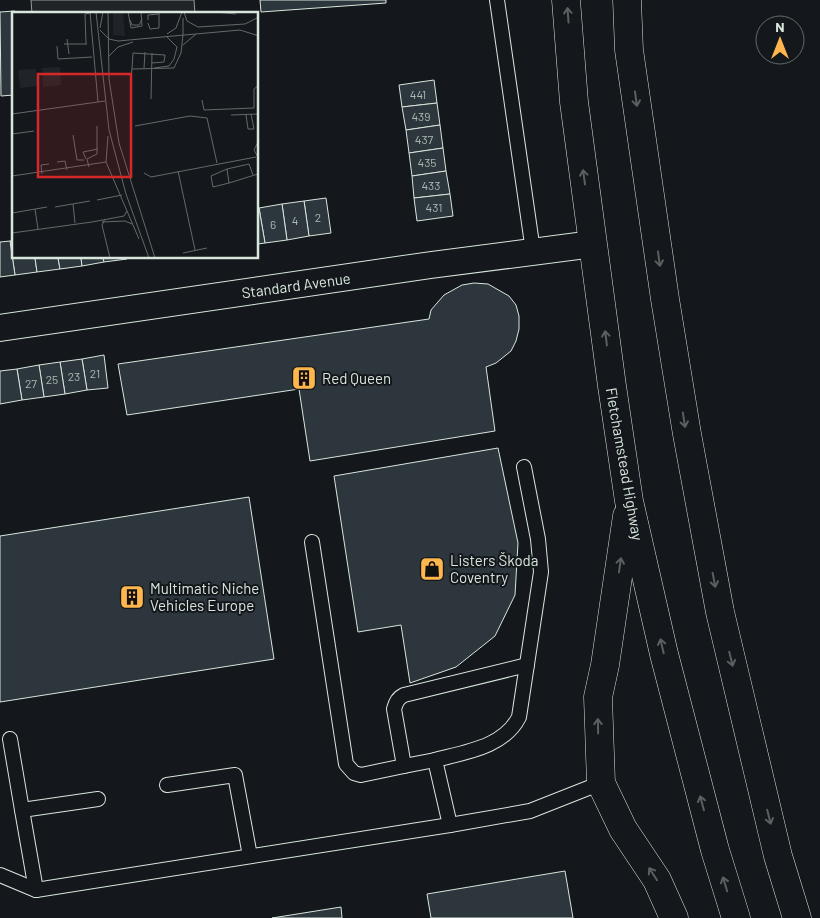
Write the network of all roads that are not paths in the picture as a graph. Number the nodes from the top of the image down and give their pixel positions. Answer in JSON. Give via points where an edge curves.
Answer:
{"nodes":[{"id":1,"x":496,"y":0,"type":"edge"},
{"id":2,"x":566,"y":0,"type":"edge"},
{"id":3,"x":628,"y":0,"type":"edge"},
{"id":4,"x":593,"y":244,"type":"junction"},
{"id":5,"x":533,"y":251,"type":"junction"},
{"id":6,"x":0,"y":328,"type":"edge"},
{"id":7,"x":524,"y":467,"type":"dead end"},
{"id":8,"x":629,"y":501,"type":"junction"},
{"id":9,"x":312,"y":542,"type":"dead end"},
{"id":10,"x":528,"y":665,"type":"junction"},
{"id":11,"x":10,"y":739,"type":"dead end"},
{"id":12,"x":435,"y":760,"type":"junction"},
{"id":13,"x":404,"y":766,"type":"junction"},
{"id":14,"x":601,"y":783,"type":"junction"},
{"id":15,"x":167,"y":785,"type":"dead end"},
{"id":16,"x":98,"y":799,"type":"dead end"},
{"id":17,"x":22,"y":810,"type":"junction"},
{"id":18,"x":450,"y":825,"type":"junction"},
{"id":19,"x":250,"y":856,"type":"junction"},
{"id":20,"x":0,"y":875,"type":"edge"},
{"id":21,"x":36,"y":890,"type":"junction"},
{"id":22,"x":674,"y":918,"type":"edge"},
{"id":23,"x":736,"y":918,"type":"edge"},
{"id":24,"x":797,"y":918,"type":"edge"}],
"edges":[{"from":1,"to":5,"type":"lane"},
{"from":4,"to":2,"type":"highway","name":"Fletchamstead Highway","one_way":true,"via":[[574,102]]},
{"from":3,"to":24,"type":"highway","one_way":true,"via":[[629,50],[687,434],[720,612],[778,856]]},
{"from":4,"to":5,"type":"street","name":"Standard Avenue"},
{"from":8,"to":4,"type":"highway","name":"Fletchamstead Highway","one_way":true},
{"from":5,"to":6,"type":"street","name":"Standard Avenue"},
{"from":7,"to":10,"type":"lane","via":[[541,572]]},
{"from":14,"to":8,"type":"highway","one_way":true,"via":[[598,696]]},
{"from":23,"to":8,"type":"highway","name":"Fletchamstead Highway","one_way":true,"via":[[666,664]]},
{"from":9,"to":13,"type":"lane","via":[[346,764],[354,773],[361,775]]},
{"from":10,"to":12,"type":"lane","via":[[519,716],[509,731],[497,741]]},
{"from":10,"to":13,"type":"lane","via":[[399,698],[394,709]]},
{"from":11,"to":17,"type":"lane"},
{"from":12,"to":13,"type":"lane"},
{"from":12,"to":18,"type":"lane"},
{"from":14,"to":18,"type":"lane","via":[[530,811]]},
{"from":22,"to":14,"type":"highway","one_way":true,"via":[[657,880],[623,829]]},
{"from":15,"to":19,"type":"lane","via":[[235,776]]},
{"from":16,"to":17,"type":"lane"},
{"from":17,"to":21,"type":"lane"},
{"from":18,"to":19,"type":"lane"},
{"from":19,"to":21,"type":"lane"},
{"from":20,"to":21,"type":"lane"}]}
